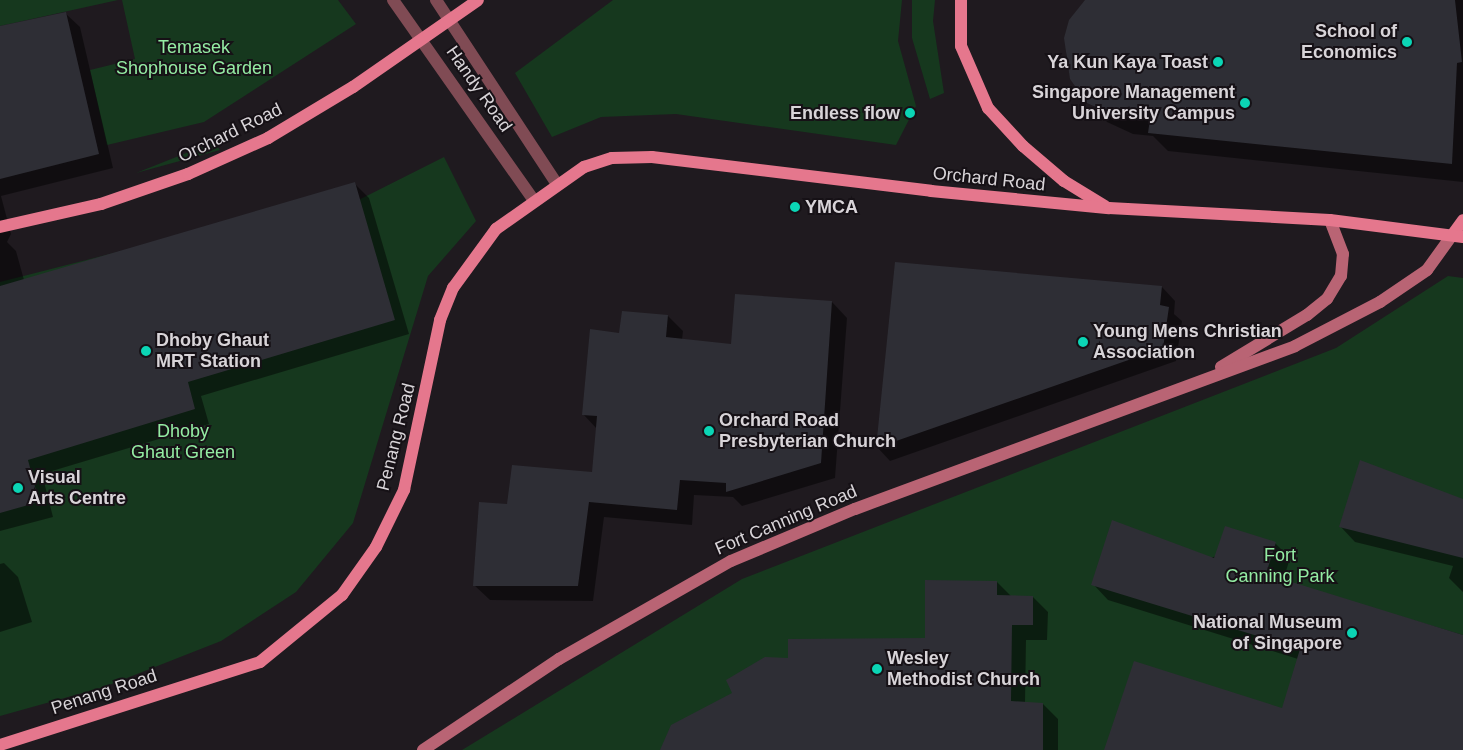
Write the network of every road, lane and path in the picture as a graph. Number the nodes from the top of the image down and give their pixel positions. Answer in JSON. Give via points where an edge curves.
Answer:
{"nodes":[{"id":1,"x":393,"y":0,"type":"edge"},
{"id":2,"x":436,"y":0,"type":"edge"},
{"id":3,"x":478,"y":0,"type":"edge"},
{"id":4,"x":961,"y":0,"type":"edge"},
{"id":5,"x":451,"y":20,"type":"junction"},
{"id":6,"x":423,"y":39,"type":"junction"},
{"id":7,"x":557,"y":184,"type":"junction"},
{"id":8,"x":533,"y":199,"type":"junction"},
{"id":9,"x":1109,"y":208,"type":"junction"},
{"id":10,"x":1330,"y":220,"type":"junction"},
{"id":11,"x":1463,"y":220,"type":"edge"},
{"id":12,"x":0,"y":227,"type":"edge"},
{"id":13,"x":1458,"y":236,"type":"edge"},
{"id":14,"x":1193,"y":383,"type":"junction"},
{"id":15,"x":0,"y":745,"type":"edge"},
{"id":16,"x":424,"y":750,"type":"edge"}],
"edges":[{"from":1,"to":6,"type":"street","name":"Handy Road"},
{"from":2,"to":5,"type":"street","name":"Handy Road"},
{"from":3,"to":5,"type":"main road","name":"Orchard Road"},
{"from":4,"to":9,"type":"main road","via":[[961,46],[988,108],[1023,146],[1064,181]]},
{"from":5,"to":6,"type":"main road","name":"Orchard Road"},
{"from":5,"to":7,"type":"street","name":"Handy Road"},
{"from":6,"to":8,"type":"street","name":"Handy Road"},
{"from":6,"to":12,"type":"main road","name":"Orchard Road","via":[[268,138],[197,170],[101,204]]},
{"from":7,"to":8,"type":"main road","name":"Orchard Road"},
{"from":7,"to":9,"type":"main road","name":"Orchard Road","via":[[598,162],[652,157]]},
{"from":8,"to":15,"type":"main road","name":"Penang Road","via":[[496,229],[453,288],[440,320],[404,490],[376,547],[342,595],[260,662]]},
{"from":9,"to":10,"type":"main road","name":"Orchard Road"},
{"from":10,"to":13,"type":"main road","name":"Orchard Road"},
{"from":10,"to":14,"type":"main road","name":"Fort Canning Road","via":[[1343,254],[1341,276],[1327,299],[1308,316]]},
{"from":11,"to":13,"type":"main road"},
{"from":13,"to":14,"type":"main road","name":"Fort Canning Road","via":[[1426,270],[1380,302],[1294,346]]},
{"from":14,"to":16,"type":"main road","name":"Fort Canning Road","via":[[855,509],[731,561],[559,659]]}]}
